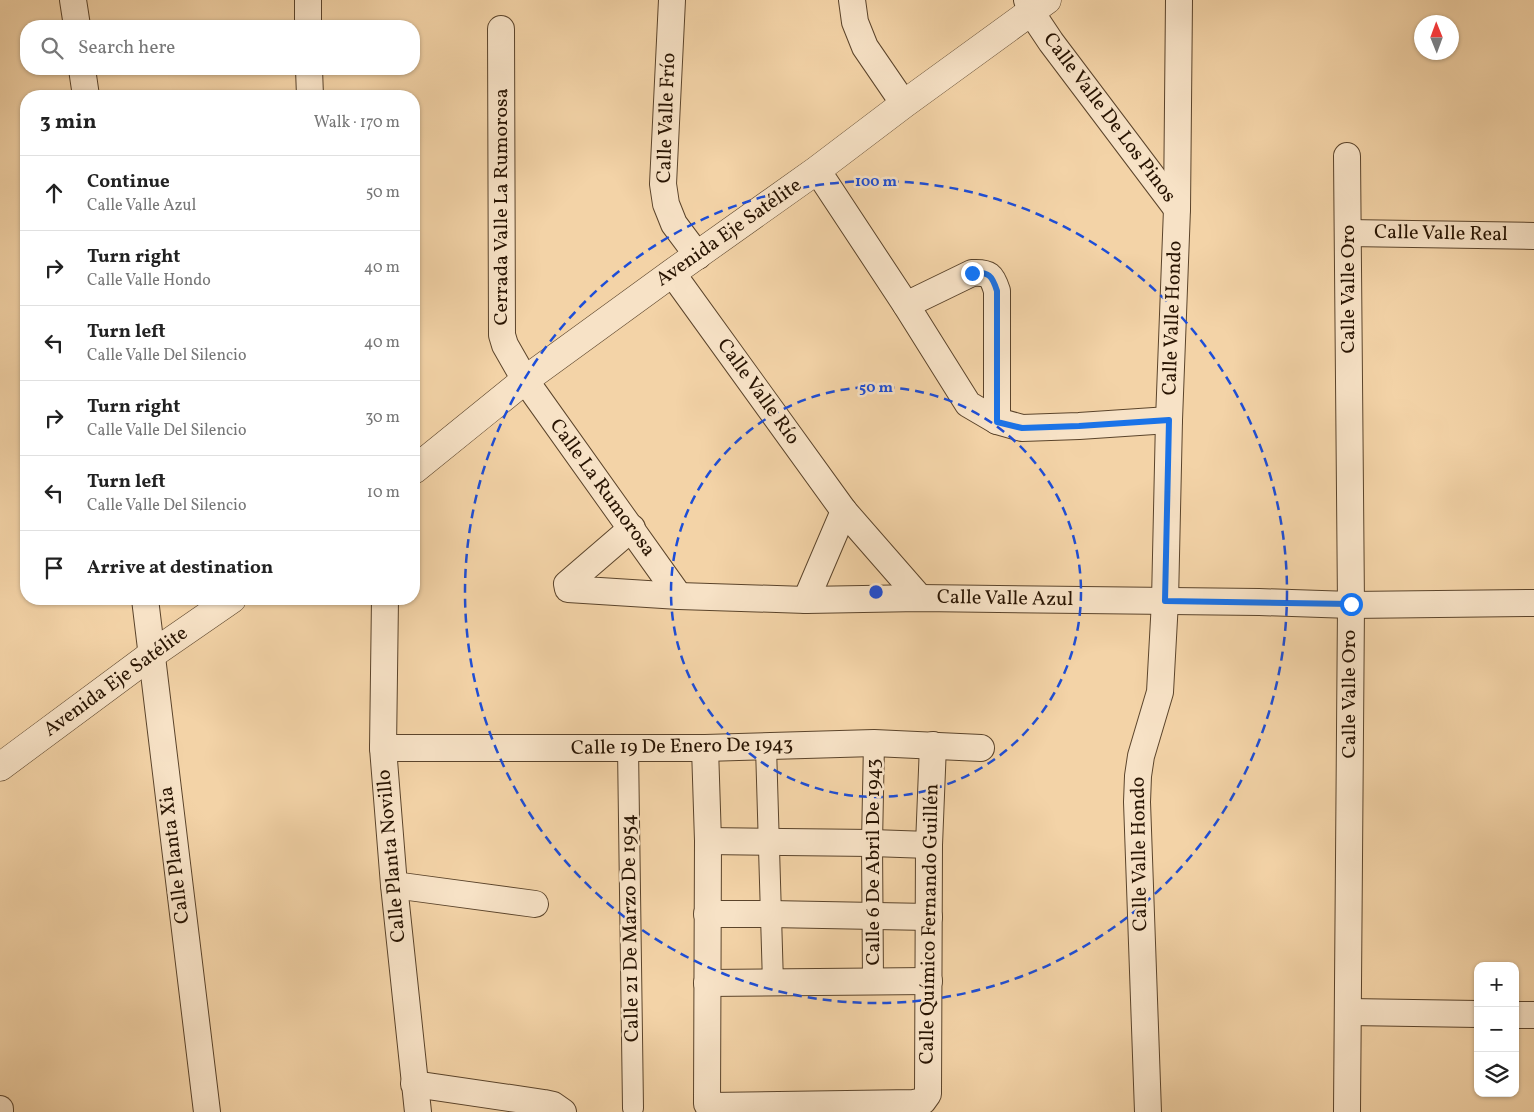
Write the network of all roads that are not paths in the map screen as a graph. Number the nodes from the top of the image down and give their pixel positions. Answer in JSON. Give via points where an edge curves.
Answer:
{"nodes":[{"id":1,"x":308,"y":0,"type":"edge"},
{"id":2,"x":672,"y":0,"type":"edge"},
{"id":3,"x":852,"y":0,"type":"edge"},
{"id":4,"x":1180,"y":0,"type":"edge"},
{"id":5,"x":1035,"y":4,"type":"edge"},
{"id":6,"x":308,"y":20,"type":"edge"},
{"id":7,"x":501,"y":29,"type":"dead end"},
{"id":8,"x":83,"y":75,"type":"edge"},
{"id":9,"x":309,"y":75,"type":"edge"},
{"id":10,"x":85,"y":90,"type":"edge"},
{"id":11,"x":310,"y":90,"type":"edge"},
{"id":12,"x":904,"y":104,"type":"junction"},
{"id":13,"x":1347,"y":156,"type":"dead end"},
{"id":14,"x":817,"y":170,"type":"junction"},
{"id":15,"x":1177,"y":209,"type":"junction"},
{"id":16,"x":1348,"y":232,"type":"junction"},
{"id":17,"x":1534,"y":236,"type":"edge"},
{"id":18,"x":698,"y":256,"type":"junction"},
{"id":19,"x":672,"y":273,"type":"junction"},
{"id":20,"x":906,"y":305,"type":"junction"},
{"id":21,"x":526,"y":380,"type":"junction"},
{"id":22,"x":1169,"y":420,"type":"junction"},
{"id":23,"x":997,"y":422,"type":"junction"},
{"id":24,"x":420,"y":465,"type":"edge"},
{"id":25,"x":844,"y":512,"type":"junction"},
{"id":26,"x":632,"y":528,"type":"junction"},
{"id":27,"x":679,"y":596,"type":"junction"},
{"id":28,"x":920,"y":598,"type":"junction"},
{"id":29,"x":806,"y":600,"type":"junction"},
{"id":30,"x":1165,"y":601,"type":"junction"},
{"id":31,"x":1351,"y":604,"type":"junction"},
{"id":32,"x":1534,"y":604,"type":"edge"},
{"id":33,"x":145,"y":605,"type":"edge"},
{"id":34,"x":223,"y":605,"type":"edge"},
{"id":35,"x":385,"y":605,"type":"edge"},
{"id":36,"x":151,"y":655,"type":"junction"},
{"id":37,"x":874,"y":743,"type":"junction"},
{"id":38,"x":933,"y":745,"type":"junction"},
{"id":39,"x":766,"y":747,"type":"junction"},
{"id":40,"x":383,"y":748,"type":"junction"},
{"id":41,"x":628,"y":748,"type":"junction"},
{"id":42,"x":705,"y":748,"type":"junction"},
{"id":43,"x":981,"y":748,"type":"dead end"},
{"id":44,"x":0,"y":767,"type":"edge"},
{"id":45,"x":708,"y":841,"type":"junction"},
{"id":46,"x":769,"y":843,"type":"junction"},
{"id":47,"x":872,"y":843,"type":"junction"},
{"id":48,"x":929,"y":845,"type":"junction"},
{"id":49,"x":394,"y":885,"type":"junction"},
{"id":50,"x":536,"y":904,"type":"dead end"},
{"id":51,"x":707,"y":914,"type":"junction"},
{"id":52,"x":770,"y":914,"type":"junction"},
{"id":53,"x":873,"y":915,"type":"junction"},
{"id":54,"x":928,"y":917,"type":"junction"},
{"id":55,"x":929,"y":981,"type":"junction"},
{"id":56,"x":873,"y":982,"type":"junction"},
{"id":57,"x":707,"y":983,"type":"junction"},
{"id":58,"x":773,"y":983,"type":"junction"},
{"id":59,"x":1348,"y":1012,"type":"junction"},
{"id":60,"x":1474,"y":1014,"type":"edge"},
{"id":61,"x":1519,"y":1015,"type":"edge"},
{"id":62,"x":1534,"y":1016,"type":"edge"},
{"id":63,"x":414,"y":1084,"type":"junction"},
{"id":64,"x":553,"y":1107,"type":"edge"},
{"id":65,"x":634,"y":1108,"type":"dead end"},
{"id":66,"x":207,"y":1112,"type":"edge"},
{"id":67,"x":418,"y":1112,"type":"edge"},
{"id":68,"x":1148,"y":1112,"type":"edge"},
{"id":69,"x":1347,"y":1112,"type":"edge"}],
"edges":[{"from":1,"to":6,"type":"street"},
{"from":2,"to":18,"type":"street","name":"Calle Valle Frío","via":[[663,184],[674,224]]},
{"from":3,"to":12,"type":"street","via":[[855,22],[865,47]]},
{"from":4,"to":15,"type":"street","name":"Calle Valle Hondo"},
{"from":5,"to":12,"type":"street","name":"Avenida Eje Satélite"},
{"from":5,"to":15,"type":"street","name":"Calle Valle De Los Pinos","via":[[1051,42]]},
{"from":7,"to":21,"type":"street","name":"Cerrada Valle La Rumorosa","via":[[502,335]]},
{"from":8,"to":10,"type":"street"},
{"from":9,"to":11,"type":"street"},
{"from":12,"to":14,"type":"street","name":"Avenida Eje Satélite"},
{"from":13,"to":16,"type":"street","name":"Calle Valle Oro"},
{"from":14,"to":18,"type":"street","name":"Avenida Eje Satélite"},
{"from":14,"to":20,"type":"street"},
{"from":15,"to":22,"type":"street","name":"Calle Valle Hondo"},
{"from":16,"to":17,"type":"street","name":"Calle Valle Real"},
{"from":16,"to":31,"type":"street","name":"Calle Valle Oro"},
{"from":18,"to":19,"type":"street","name":"Avenida Eje Satélite"},
{"from":19,"to":21,"type":"street","name":"Avenida Eje Satélite"},
{"from":19,"to":25,"type":"street","name":"Calle Valle Río"},
{"from":20,"to":23,"type":"street","via":[[968,404]]},
{"from":20,"to":23,"type":"street","via":[[972,273],[984,272],[992,278],[997,291]]},
{"from":21,"to":24,"type":"street","name":"Avenida Eje Satélite"},
{"from":21,"to":26,"type":"street","name":"Calle La Rumorosa"},
{"from":22,"to":23,"type":"street","via":[[1022,428]]},
{"from":22,"to":30,"type":"street","name":"Calle Valle Hondo"},
{"from":25,"to":28,"type":"street","name":"Calle Valle Río"},
{"from":25,"to":29,"type":"street"},
{"from":26,"to":27,"type":"street","name":"Calle La Rumorosa"},
{"from":26,"to":27,"type":"street","name":"Calle Valle Azul","via":[[567,584],[568,589]]},
{"from":27,"to":29,"type":"street","name":"Calle Valle Azul"},
{"from":28,"to":29,"type":"street","name":"Calle Valle Azul"},
{"from":28,"to":30,"type":"street","name":"Calle Valle Azul"},
{"from":30,"to":31,"type":"street","name":"Calle Valle Azul"},
{"from":30,"to":68,"type":"street","name":"Calle Valle Hondo","via":[[1160,692],[1141,756],[1137,802]]},
{"from":31,"to":32,"type":"street","name":"Calle Valle Azul"},
{"from":31,"to":59,"type":"street","name":"Calle Valle Oro"},
{"from":33,"to":36,"type":"street","name":"Calle Planta Xia"},
{"from":34,"to":36,"type":"street","name":"Avenida Eje Satélite"},
{"from":35,"to":40,"type":"street","name":"Calle Planta Novillo"},
{"from":36,"to":44,"type":"street","name":"Avenida Eje Satélite"},
{"from":36,"to":66,"type":"street","name":"Calle Planta Xia"},
{"from":37,"to":38,"type":"street","name":"Calle 19 De Enero De 1943"},
{"from":37,"to":39,"type":"street","name":"Calle 19 De Enero De 1943"},
{"from":37,"to":47,"type":"street","name":"Calle 6 De Abril De 1943"},
{"from":38,"to":43,"type":"street","name":"Calle 19 De Enero De 1943"},
{"from":38,"to":48,"type":"street","name":"Calle Químico Fernando Guillén"},
{"from":39,"to":42,"type":"street","name":"Calle 19 De Enero De 1943"},
{"from":39,"to":46,"type":"street"},
{"from":40,"to":41,"type":"street","name":"Calle 19 De Enero De 1943"},
{"from":40,"to":49,"type":"street","name":"Calle Planta Novillo"},
{"from":41,"to":42,"type":"street","name":"Calle 19 De Enero De 1943"},
{"from":41,"to":65,"type":"street","name":"Calle 21 De Marzo De 1954"},
{"from":42,"to":45,"type":"street"},
{"from":45,"to":46,"type":"street"},
{"from":45,"to":51,"type":"street"},
{"from":46,"to":47,"type":"street"},
{"from":46,"to":52,"type":"street"},
{"from":47,"to":48,"type":"street"},
{"from":47,"to":53,"type":"street","name":"Calle 6 De Abril De 1943"},
{"from":48,"to":54,"type":"street","name":"Calle Químico Fernando Guillén"},
{"from":49,"to":50,"type":"street"},
{"from":49,"to":63,"type":"street","name":"Calle Planta Novillo"},
{"from":51,"to":52,"type":"street"},
{"from":51,"to":57,"type":"street"},
{"from":52,"to":53,"type":"street"},
{"from":52,"to":58,"type":"street"},
{"from":53,"to":54,"type":"street"},
{"from":53,"to":56,"type":"street","name":"Calle 6 De Abril De 1943"},
{"from":54,"to":55,"type":"street","name":"Calle Químico Fernando Guillén"},
{"from":55,"to":56,"type":"street"},
{"from":55,"to":57,"type":"street","name":"Calle Químico Fernando Guillén","via":[[928,1094],[923,1100],[914,1103],[710,1106],[706,1100]]},
{"from":56,"to":58,"type":"street"},
{"from":57,"to":58,"type":"street"},
{"from":59,"to":60,"type":"street"},
{"from":59,"to":69,"type":"street","name":"Calle Valle Oro"},
{"from":61,"to":62,"type":"street"},
{"from":63,"to":64,"type":"street"},
{"from":63,"to":67,"type":"street","name":"Calle Planta Novillo"}]}
